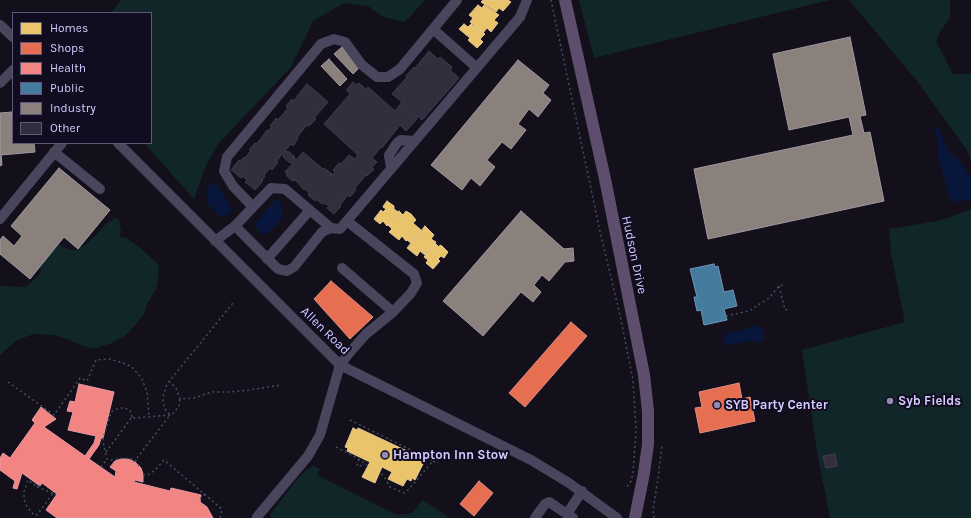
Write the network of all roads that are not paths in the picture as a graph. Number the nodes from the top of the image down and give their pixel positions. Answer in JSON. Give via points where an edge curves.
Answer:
{"nodes":[{"id":1,"x":457,"y":0,"type":"edge"},
{"id":2,"x":527,"y":0,"type":"edge"},
{"id":3,"x":565,"y":0,"type":"edge"},
{"id":4,"x":0,"y":25,"type":"edge"},
{"id":5,"x":433,"y":29,"type":"junction"},
{"id":6,"x":12,"y":37,"type":"edge"},
{"id":7,"x":477,"y":68,"type":"junction"},
{"id":8,"x":12,"y":71,"type":"edge"},
{"id":9,"x":0,"y":83,"type":"edge"},
{"id":10,"x":61,"y":144,"type":"edge"},
{"id":11,"x":119,"y":144,"type":"edge"},
{"id":12,"x":54,"y":152,"type":"junction"},
{"id":13,"x":100,"y":189,"type":"dead end"},
{"id":14,"x":253,"y":207,"type":"junction"},
{"id":15,"x":310,"y":210,"type":"junction"},
{"id":16,"x":0,"y":219,"type":"edge"},
{"id":17,"x":347,"y":221,"type":"junction"},
{"id":18,"x":235,"y":226,"type":"junction"},
{"id":19,"x":331,"y":228,"type":"junction"},
{"id":20,"x":215,"y":241,"type":"junction"},
{"id":21,"x":267,"y":259,"type":"junction"},
{"id":22,"x":342,"y":268,"type":"dead end"},
{"id":23,"x":393,"y":312,"type":"junction"},
{"id":24,"x":340,"y":365,"type":"junction"},
{"id":25,"x":582,"y":492,"type":"junction"},
{"id":26,"x":570,"y":516,"type":"edge"},
{"id":27,"x":258,"y":518,"type":"edge"},
{"id":28,"x":535,"y":518,"type":"edge"},
{"id":29,"x":617,"y":518,"type":"edge"},
{"id":30,"x":635,"y":518,"type":"edge"}],
"edges":[{"from":1,"to":5,"type":"street"},
{"from":2,"to":7,"type":"street","via":[[520,17]]},
{"from":3,"to":30,"type":"main road","name":"Hudson Drive","via":[[605,179],[644,375],[648,444]]},
{"from":4,"to":6,"type":"street"},
{"from":5,"to":7,"type":"street"},
{"from":5,"to":14,"type":"street","via":[[400,69],[388,77],[377,78],[362,65],[345,42],[334,39],[321,44],[227,157],[224,171],[233,186]]},
{"from":7,"to":17,"type":"street"},
{"from":8,"to":9,"type":"street"},
{"from":10,"to":12,"type":"street"},
{"from":11,"to":20,"type":"street","name":"Allen Road"},
{"from":12,"to":13,"type":"street"},
{"from":12,"to":16,"type":"street"},
{"from":14,"to":15,"type":"street","via":[[270,188],[285,189]]},
{"from":14,"to":18,"type":"street"},
{"from":15,"to":19,"type":"street"},
{"from":15,"to":21,"type":"street"},
{"from":17,"to":19,"type":"street","via":[[340,229]]},
{"from":17,"to":23,"type":"street","via":[[414,274],[417,283]]},
{"from":18,"to":20,"type":"street"},
{"from":18,"to":21,"type":"street"},
{"from":19,"to":21,"type":"street","via":[[322,232],[287,271],[278,269]]},
{"from":20,"to":24,"type":"street","name":"Allen Road"},
{"from":22,"to":23,"type":"street"},
{"from":23,"to":24,"type":"street","via":[[366,334]]},
{"from":24,"to":25,"type":"street","name":"Allen Road","via":[[531,460]]},
{"from":24,"to":27,"type":"street","via":[[320,435],[308,456]]},
{"from":25,"to":26,"type":"street"},
{"from":25,"to":29,"type":"street","name":"Allen Road"},
{"from":26,"to":28,"type":"street","via":[[549,502]]}]}
